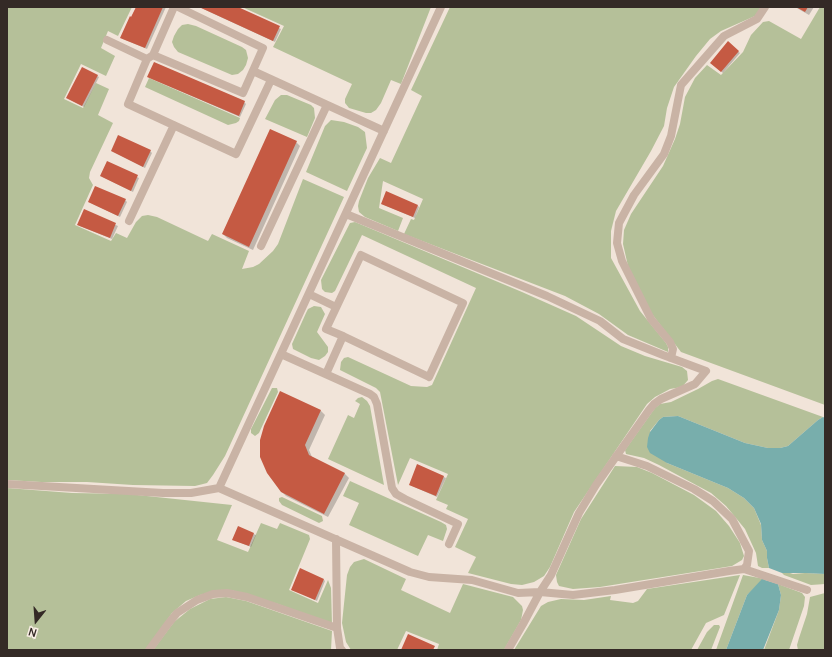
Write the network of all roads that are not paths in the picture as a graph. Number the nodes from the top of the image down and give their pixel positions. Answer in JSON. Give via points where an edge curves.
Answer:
{"nodes":[{"id":1,"x":174,"y":7,"type":"edge"},
{"id":2,"x":178,"y":7,"type":"edge"},
{"id":3,"x":441,"y":7,"type":"edge"},
{"id":4,"x":765,"y":7,"type":"edge"},
{"id":5,"x":107,"y":40,"type":"dead end"},
{"id":6,"x":150,"y":57,"type":"junction"},
{"id":7,"x":253,"y":71,"type":"junction"},
{"id":8,"x":271,"y":80,"type":"junction"},
{"id":9,"x":328,"y":105,"type":"junction"},
{"id":10,"x":174,"y":125,"type":"junction"},
{"id":11,"x":384,"y":132,"type":"junction"},
{"id":12,"x":346,"y":214,"type":"junction"},
{"id":13,"x":129,"y":222,"type":"dead end"},
{"id":14,"x":261,"y":246,"type":"dead end"},
{"id":15,"x":309,"y":294,"type":"junction"},
{"id":16,"x":336,"y":307,"type":"junction"},
{"id":17,"x":343,"y":336,"type":"junction"},
{"id":18,"x":281,"y":354,"type":"junction"},
{"id":19,"x":671,"y":358,"type":"junction"},
{"id":20,"x":326,"y":374,"type":"junction"},
{"id":21,"x":616,"y":456,"type":"junction"},
{"id":22,"x":7,"y":484,"type":"edge"},
{"id":23,"x":219,"y":488,"type":"junction"},
{"id":24,"x":336,"y":539,"type":"junction"},
{"id":25,"x":449,"y":544,"type":"dead end"},
{"id":26,"x":744,"y":569,"type":"junction"},
{"id":27,"x":807,"y":590,"type":"dead end"},
{"id":28,"x":540,"y":592,"type":"junction"},
{"id":29,"x":337,"y":628,"type":"junction"},
{"id":30,"x":341,"y":649,"type":"edge"},
{"id":31,"x":149,"y":650,"type":"edge"},
{"id":32,"x":508,"y":650,"type":"edge"}],
"edges":[{"from":1,"to":6,"type":"lane"},
{"from":2,"to":7,"type":"lane","via":[[263,48]]},
{"from":3,"to":11,"type":"lane"},
{"from":4,"to":19,"type":"lane","via":[[757,19],[724,36],[681,85],[671,136],[664,154],[634,195],[619,223],[617,243],[622,261],[651,319],[670,342],[673,349]]},
{"from":5,"to":6,"type":"lane"},
{"from":6,"to":7,"type":"lane","via":[[243,93]]},
{"from":6,"to":10,"type":"lane","via":[[128,104]]},
{"from":7,"to":8,"type":"lane"},
{"from":8,"to":9,"type":"lane"},
{"from":8,"to":10,"type":"lane","via":[[236,154]]},
{"from":9,"to":11,"type":"lane"},
{"from":9,"to":14,"type":"lane"},
{"from":10,"to":13,"type":"lane"},
{"from":11,"to":12,"type":"lane"},
{"from":12,"to":15,"type":"lane"},
{"from":12,"to":19,"type":"lane","via":[[547,296],[600,321],[623,338]]},
{"from":15,"to":16,"type":"lane"},
{"from":15,"to":18,"type":"lane"},
{"from":16,"to":17,"type":"lane","via":[[326,329]]},
{"from":16,"to":17,"type":"lane","via":[[361,255],[463,303],[429,377]]},
{"from":17,"to":20,"type":"lane"},
{"from":18,"to":20,"type":"lane"},
{"from":18,"to":23,"type":"lane"},
{"from":19,"to":21,"type":"lane","via":[[706,371],[695,384],[654,404]]},
{"from":20,"to":25,"type":"lane","via":[[374,397],[392,488],[404,499],[458,524]]},
{"from":21,"to":26,"type":"lane","via":[[647,466],[713,501],[732,519],[749,551]]},
{"from":21,"to":28,"type":"lane","via":[[579,513],[551,575]]},
{"from":22,"to":23,"type":"lane","via":[[163,493],[191,493]]},
{"from":23,"to":24,"type":"lane"},
{"from":24,"to":28,"type":"lane","via":[[420,576],[472,580],[518,593]]},
{"from":24,"to":29,"type":"lane"},
{"from":26,"to":27,"type":"lane"},
{"from":26,"to":28,"type":"lane","via":[[573,595]]},
{"from":28,"to":32,"type":"lane"},
{"from":29,"to":30,"type":"lane"},
{"from":29,"to":31,"type":"lane","via":[[247,597],[227,593],[213,594],[196,600],[177,613]]}]}
